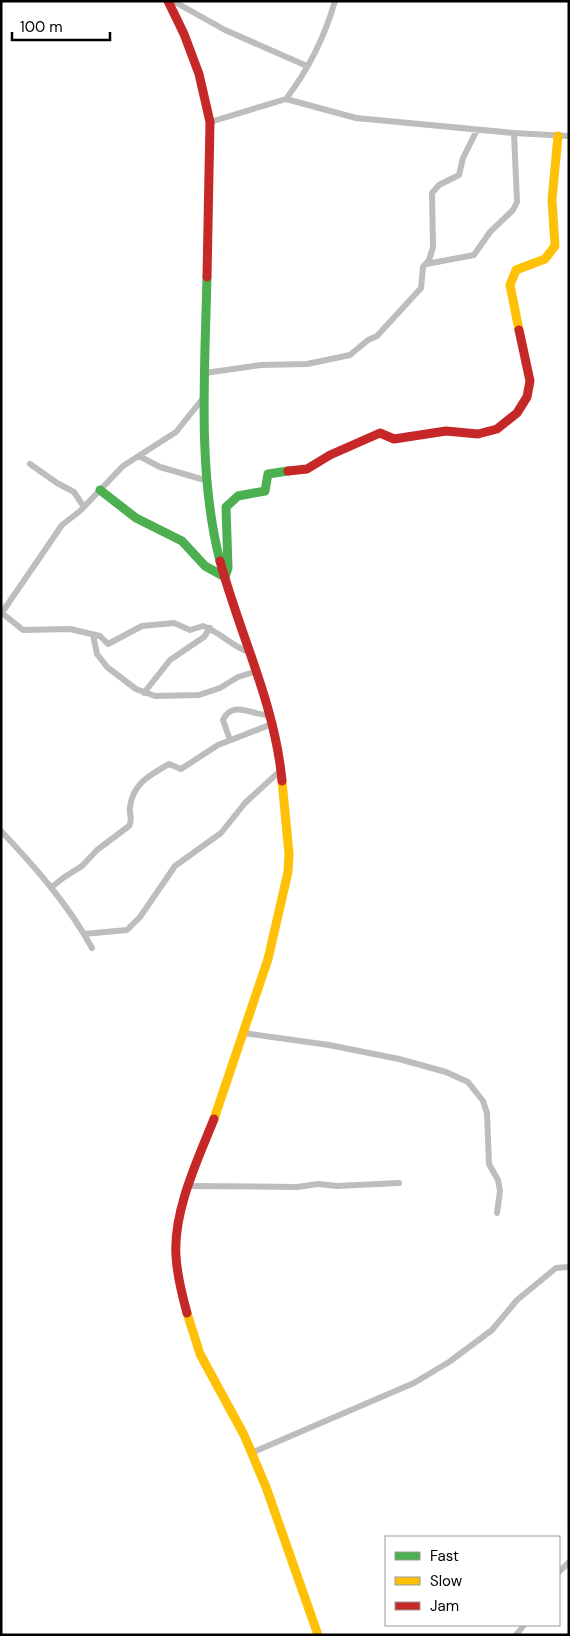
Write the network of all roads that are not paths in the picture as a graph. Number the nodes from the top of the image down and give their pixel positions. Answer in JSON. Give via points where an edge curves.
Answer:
{"nodes":[{"id":1,"x":168,"y":1,"type":"edge"},
{"id":2,"x":173,"y":1,"type":"edge"},
{"id":3,"x":335,"y":1,"type":"edge"},
{"id":4,"x":307,"y":66,"type":"junction"},
{"id":5,"x":286,"y":99,"type":"junction"},
{"id":6,"x":210,"y":122,"type":"junction"},
{"id":7,"x":477,"y":130,"type":"junction"},
{"id":8,"x":514,"y":134,"type":"junction"},
{"id":9,"x":558,"y":136,"type":"junction"},
{"id":10,"x":569,"y":136,"type":"edge"},
{"id":11,"x":425,"y":264,"type":"junction"},
{"id":12,"x":205,"y":373,"type":"junction"},
{"id":13,"x":205,"y":396,"type":"junction"},
{"id":14,"x":139,"y":456,"type":"junction"},
{"id":15,"x":30,"y":464,"type":"dead end"},
{"id":16,"x":208,"y":481,"type":"junction"},
{"id":17,"x":100,"y":490,"type":"junction"},
{"id":18,"x":84,"y":507,"type":"junction"},
{"id":19,"x":225,"y":576,"type":"junction"},
{"id":20,"x":2,"y":614,"type":"edge"},
{"id":21,"x":210,"y":628,"type":"junction"},
{"id":22,"x":93,"y":635,"type":"junction"},
{"id":23,"x":250,"y":652,"type":"junction"},
{"id":24,"x":257,"y":671,"type":"junction"},
{"id":25,"x":144,"y":693,"type":"junction"},
{"id":26,"x":269,"y":715,"type":"junction"},
{"id":27,"x":272,"y":724,"type":"junction"},
{"id":28,"x":230,"y":740,"type":"junction"},
{"id":29,"x":281,"y":770,"type":"junction"},
{"id":30,"x":1,"y":831,"type":"edge"},
{"id":31,"x":52,"y":887,"type":"junction"},
{"id":32,"x":84,"y":934,"type":"junction"},
{"id":33,"x":92,"y":948,"type":"dead end"},
{"id":34,"x":244,"y":1033,"type":"junction"},
{"id":35,"x":399,"y":1183,"type":"dead end"},
{"id":36,"x":188,"y":1186,"type":"junction"},
{"id":37,"x":498,"y":1212,"type":"dead end"},
{"id":38,"x":569,"y":1267,"type":"edge"},
{"id":39,"x":252,"y":1453,"type":"junction"},
{"id":40,"x":569,"y":1562,"type":"edge"},
{"id":41,"x":560,"y":1571,"type":"edge"},
{"id":42,"x":318,"y":1635,"type":"edge"}],
"edges":[{"from":1,"to":6,"type":"street","via":[[199,74]]},
{"from":2,"to":4,"type":"street","via":[[225,30]]},
{"from":3,"to":4,"type":"street"},
{"from":4,"to":5,"type":"street"},
{"from":5,"to":6,"type":"street"},
{"from":5,"to":7,"type":"street","via":[[356,118]]},
{"from":6,"to":12,"type":"street"},
{"from":7,"to":8,"type":"street"},
{"from":7,"to":11,"type":"street","via":[[458,175],[439,184],[432,193],[434,245]]},
{"from":8,"to":9,"type":"street"},
{"from":8,"to":11,"type":"street","via":[[517,202],[513,210],[490,232],[474,255]]},
{"from":9,"to":10,"type":"street"},
{"from":9,"to":19,"type":"street","via":[[552,200],[555,246],[545,259],[516,270],[510,285],[530,381],[527,397],[520,409],[508,422],[492,431],[478,434],[446,431],[394,439],[380,434],[330,455],[307,469],[267,475],[265,491],[242,493],[230,500],[226,507],[228,568]]},
{"from":11,"to":12,"type":"street","via":[[421,288],[414,298],[383,330],[354,353],[307,364],[262,365]]},
{"from":12,"to":13,"type":"street"},
{"from":13,"to":14,"type":"street","via":[[176,432]]},
{"from":13,"to":16,"type":"street"},
{"from":14,"to":16,"type":"street","via":[[160,467]]},
{"from":14,"to":17,"type":"street","via":[[121,468]]},
{"from":15,"to":18,"type":"street","via":[[56,484],[74,492]]},
{"from":16,"to":19,"type":"street","via":[[216,544]]},
{"from":17,"to":18,"type":"street"},
{"from":17,"to":19,"type":"street","via":[[136,518],[182,541],[205,566]]},
{"from":18,"to":20,"type":"street","via":[[57,531]]},
{"from":19,"to":23,"type":"street"},
{"from":20,"to":22,"type":"street","via":[[23,630],[70,630]]},
{"from":21,"to":22,"type":"street","via":[[203,626],[190,630],[174,623],[142,626],[108,644],[100,636]]},
{"from":21,"to":23,"type":"street"},
{"from":21,"to":25,"type":"street","via":[[204,637],[170,660]]},
{"from":22,"to":25,"type":"street","via":[[100,660]]},
{"from":23,"to":24,"type":"street"},
{"from":24,"to":25,"type":"street","via":[[199,695],[156,696]]},
{"from":24,"to":26,"type":"street"},
{"from":26,"to":27,"type":"street"},
{"from":26,"to":28,"type":"street","via":[[239,709],[228,714],[223,720]]},
{"from":27,"to":28,"type":"street"},
{"from":27,"to":29,"type":"street"},
{"from":28,"to":31,"type":"street","via":[[181,769],[169,764],[142,779],[132,800],[129,826]]},
{"from":29,"to":32,"type":"street","via":[[245,803],[221,833],[175,866],[128,930]]},
{"from":29,"to":34,"type":"street","via":[[288,872],[268,959]]},
{"from":30,"to":31,"type":"street"},
{"from":31,"to":32,"type":"street"},
{"from":32,"to":33,"type":"street"},
{"from":34,"to":36,"type":"street"},
{"from":34,"to":37,"type":"street","via":[[399,1059],[446,1072],[468,1082],[483,1101],[487,1113],[489,1164],[500,1191]]},
{"from":35,"to":36,"type":"street"},
{"from":36,"to":39,"type":"street","via":[[178,1228],[176,1255],[184,1301],[200,1354]]},
{"from":38,"to":39,"type":"street","via":[[556,1268],[517,1300],[492,1330],[414,1383]]},
{"from":39,"to":42,"type":"street"},
{"from":40,"to":41,"type":"street"}]}
